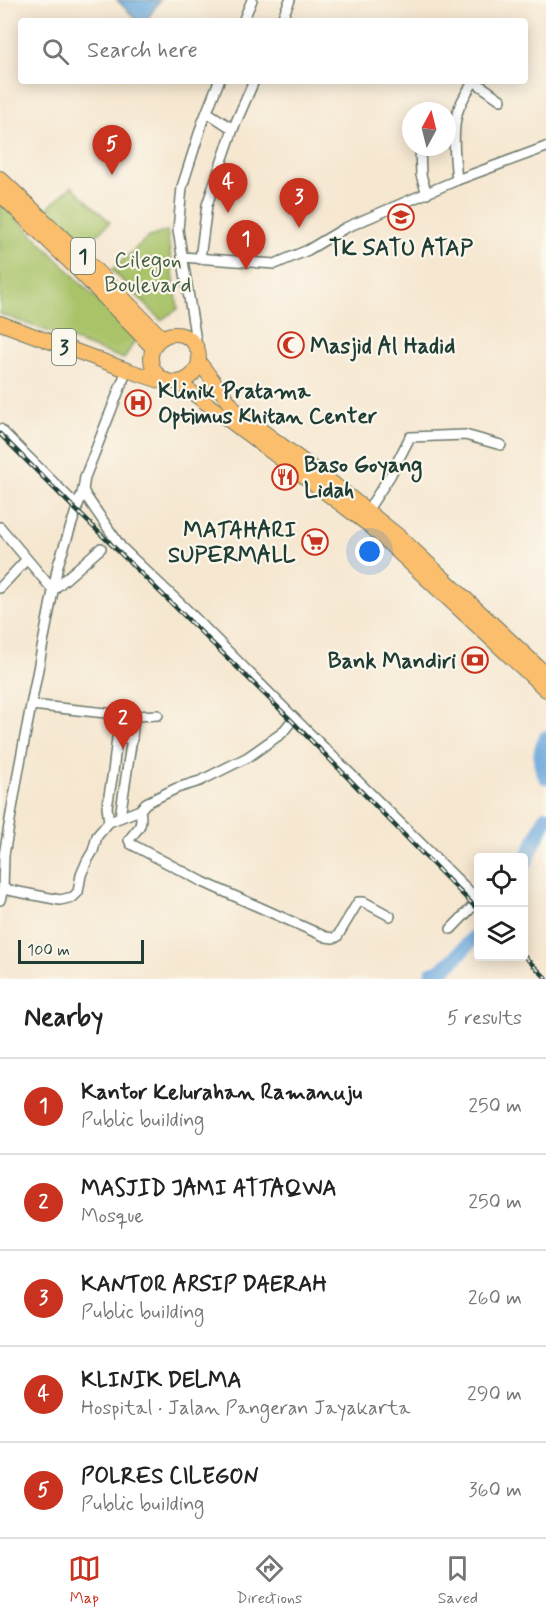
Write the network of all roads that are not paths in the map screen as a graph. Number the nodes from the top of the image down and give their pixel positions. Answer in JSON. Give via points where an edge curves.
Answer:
{"nodes":[{"id":1,"x":252,"y":0,"type":"edge"},
{"id":2,"x":290,"y":0,"type":"edge"},
{"id":3,"x":244,"y":18,"type":"edge"},
{"id":4,"x":285,"y":18,"type":"edge"},
{"id":5,"x":218,"y":84,"type":"edge"},
{"id":6,"x":253,"y":84,"type":"edge"},
{"id":7,"x":472,"y":84,"type":"edge"},
{"id":8,"x":478,"y":84,"type":"edge"},
{"id":9,"x":501,"y":100,"type":"dead end"},
{"id":10,"x":207,"y":112,"type":"junction"},
{"id":11,"x":233,"y":129,"type":"junction"},
{"id":12,"x":546,"y":147,"type":"edge"},
{"id":13,"x":420,"y":156,"type":"edge"},
{"id":14,"x":0,"y":178,"type":"edge"},
{"id":15,"x":457,"y":180,"type":"junction"},
{"id":16,"x":0,"y":194,"type":"edge"},
{"id":17,"x":427,"y":194,"type":"junction"},
{"id":18,"x":182,"y":257,"type":"junction"},
{"id":19,"x":200,"y":259,"type":"junction"},
{"id":20,"x":0,"y":324,"type":"edge"},
{"id":21,"x":157,"y":343,"type":"junction"},
{"id":22,"x":199,"y":358,"type":"junction"},
{"id":23,"x":127,"y":370,"type":"junction"},
{"id":24,"x":176,"y":382,"type":"junction"},
{"id":25,"x":0,"y":429,"type":"edge"},
{"id":26,"x":501,"y":445,"type":"dead end"},
{"id":27,"x":83,"y":490,"type":"junction"},
{"id":28,"x":77,"y":506,"type":"junction"},
{"id":29,"x":367,"y":511,"type":"junction"},
{"id":30,"x":0,"y":527,"type":"edge"},
{"id":31,"x":101,"y":548,"type":"dead end"},
{"id":32,"x":26,"y":560,"type":"junction"},
{"id":33,"x":0,"y":588,"type":"edge"},
{"id":34,"x":53,"y":590,"type":"junction"},
{"id":35,"x":546,"y":674,"type":"edge"},
{"id":36,"x":546,"y":690,"type":"edge"},
{"id":37,"x":31,"y":705,"type":"junction"},
{"id":38,"x":158,"y":715,"type":"dead end"},
{"id":39,"x":134,"y":716,"type":"junction"},
{"id":40,"x":294,"y":718,"type":"junction"},
{"id":41,"x":132,"y":738,"type":"junction"},
{"id":42,"x":140,"y":810,"type":"junction"},
{"id":43,"x":120,"y":817,"type":"junction"},
{"id":44,"x":109,"y":822,"type":"junction"},
{"id":45,"x":2,"y":855,"type":"edge"},
{"id":46,"x":3,"y":889,"type":"junction"},
{"id":47,"x":474,"y":896,"type":"edge"},
{"id":48,"x":0,"y":900,"type":"edge"},
{"id":49,"x":474,"y":904,"type":"edge"},
{"id":50,"x":390,"y":916,"type":"dead end"},
{"id":51,"x":451,"y":929,"type":"dead end"}],
"edges":[{"from":1,"to":3,"type":"street"},
{"from":2,"to":4,"type":"street"},
{"from":5,"to":10,"type":"street"},
{"from":6,"to":11,"type":"street"},
{"from":7,"to":15,"type":"street","via":[[456,115]]},
{"from":8,"to":9,"type":"street"},
{"from":10,"to":11,"type":"street"},
{"from":10,"to":18,"type":"street","via":[[182,187],[177,230]]},
{"from":11,"to":19,"type":"street","via":[[207,205]]},
{"from":12,"to":15,"type":"street"},
{"from":13,"to":17,"type":"street"},
{"from":14,"to":21,"type":"highway","number":"1","via":[[86,259]]},
{"from":15,"to":17,"type":"street"},
{"from":16,"to":21,"type":"highway","number":"1"},
{"from":17,"to":19,"type":"street","via":[[345,228],[275,264]]},
{"from":18,"to":19,"type":"street"},
{"from":18,"to":22,"type":"street"},
{"from":20,"to":23,"type":"highway","number":"3"},
{"from":21,"to":22,"type":"highway","via":[[172,334],[184,336],[193,343]]},
{"from":21,"to":24,"type":"highway","via":[[152,366],[157,375]]},
{"from":22,"to":24,"type":"highway","via":[[195,372]]},
{"from":22,"to":29,"type":"highway","via":[[237,412]]},
{"from":23,"to":24,"type":"highway","number":"3"},
{"from":23,"to":27,"type":"street"},
{"from":24,"to":36,"type":"highway","via":[[370,526]]},
{"from":25,"to":28,"type":"street"},
{"from":26,"to":29,"type":"street","via":[[465,435],[410,437]]},
{"from":27,"to":28,"type":"street"},
{"from":27,"to":40,"type":"street","via":[[114,540]]},
{"from":28,"to":34,"type":"street"},
{"from":29,"to":35,"type":"highway","via":[[467,598]]},
{"from":30,"to":32,"type":"street"},
{"from":31,"to":34,"type":"street"},
{"from":32,"to":33,"type":"street"},
{"from":32,"to":34,"type":"street"},
{"from":34,"to":37,"type":"street"},
{"from":37,"to":39,"type":"street"},
{"from":37,"to":45,"type":"street"},
{"from":38,"to":39,"type":"street"},
{"from":39,"to":41,"type":"street"},
{"from":40,"to":42,"type":"street","via":[[282,734],[248,757],[200,782],[146,803]]},
{"from":40,"to":47,"type":"street"},
{"from":41,"to":43,"type":"street"},
{"from":41,"to":44,"type":"street","via":[[117,738],[107,807]]},
{"from":42,"to":43,"type":"street"},
{"from":42,"to":50,"type":"street","via":[[142,822],[129,840],[131,844],[203,882],[326,937],[337,937],[358,902]]},
{"from":43,"to":44,"type":"street"},
{"from":44,"to":46,"type":"street","via":[[97,836],[73,897],[60,900]]},
{"from":45,"to":46,"type":"street"},
{"from":46,"to":48,"type":"street"},
{"from":49,"to":51,"type":"street"}]}
